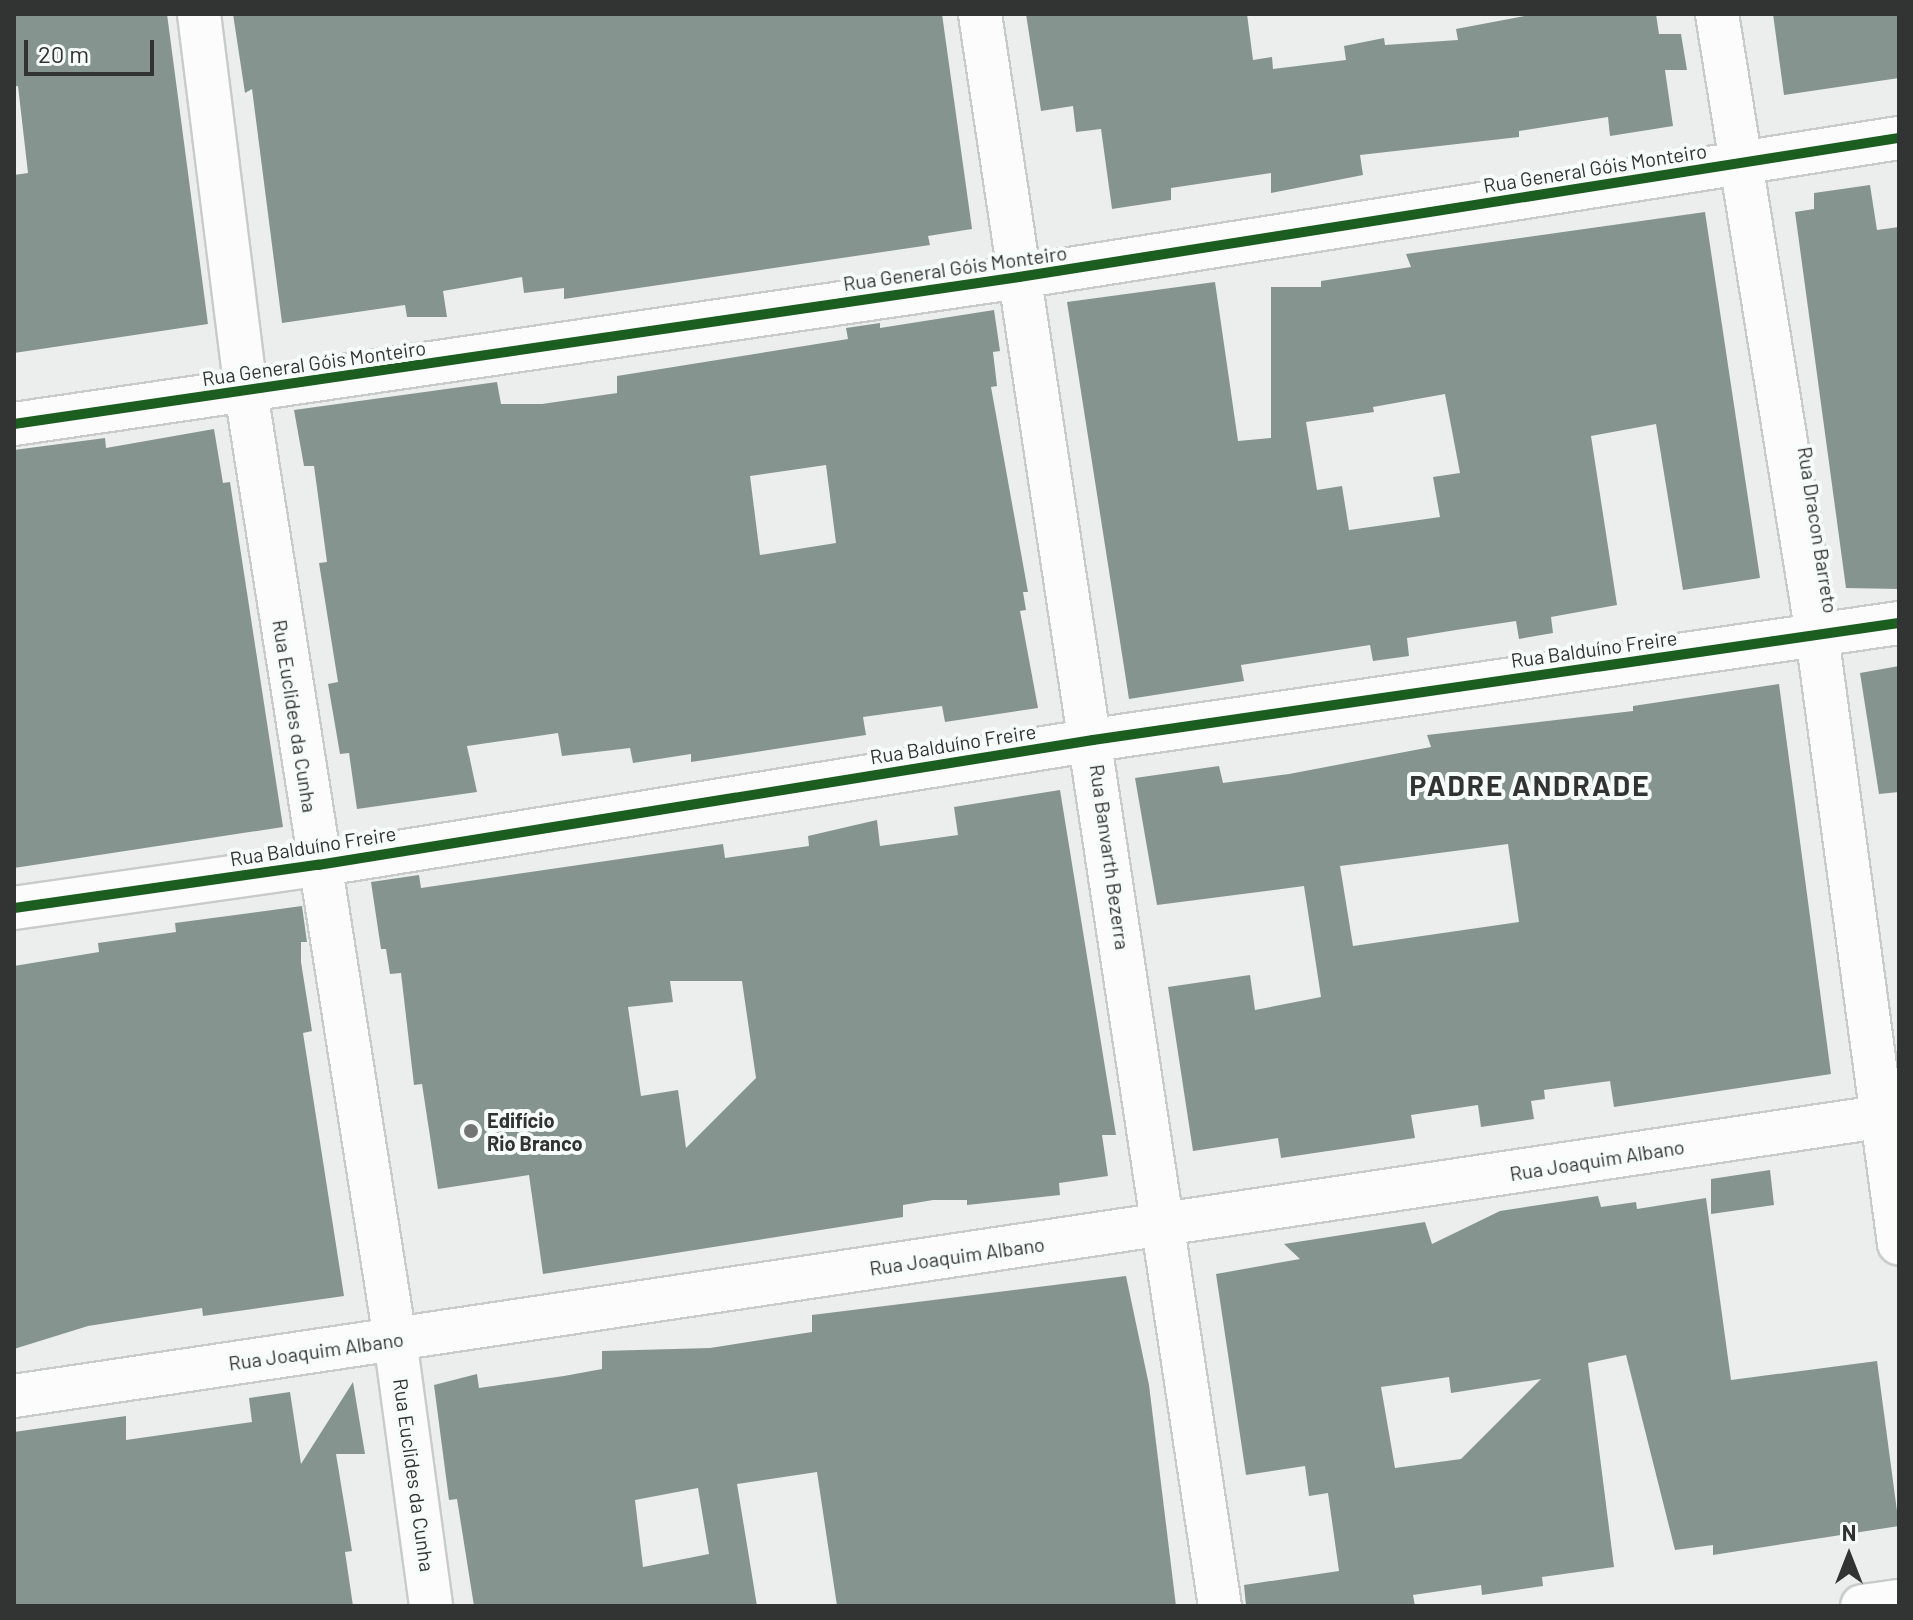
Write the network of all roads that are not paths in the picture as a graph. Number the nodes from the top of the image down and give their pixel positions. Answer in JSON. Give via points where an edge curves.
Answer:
{"nodes":[{"id":1,"x":199,"y":14,"type":"edge"},
{"id":2,"x":980,"y":14,"type":"edge"},
{"id":3,"x":1717,"y":14,"type":"edge"},
{"id":4,"x":1899,"y":138,"type":"edge"},
{"id":5,"x":1741,"y":163,"type":"junction"},
{"id":6,"x":1019,"y":277,"type":"junction"},
{"id":7,"x":246,"y":392,"type":"junction"},
{"id":8,"x":14,"y":424,"type":"edge"},
{"id":9,"x":1899,"y":623,"type":"edge"},
{"id":10,"x":1817,"y":635,"type":"junction"},
{"id":11,"x":1093,"y":740,"type":"junction"},
{"id":12,"x":318,"y":865,"type":"junction"},
{"id":13,"x":14,"y":908,"type":"edge"},
{"id":14,"x":1891,"y":1115,"type":"edge"},
{"id":15,"x":1164,"y":1225,"type":"junction"},
{"id":16,"x":1899,"y":1244,"type":"edge"},
{"id":17,"x":395,"y":1339,"type":"junction"},
{"id":18,"x":14,"y":1396,"type":"edge"},
{"id":19,"x":1899,"y":1601,"type":"edge"},
{"id":20,"x":431,"y":1606,"type":"edge"},
{"id":21,"x":1220,"y":1606,"type":"edge"},
{"id":22,"x":1862,"y":1606,"type":"edge"}],
"edges":[{"from":1,"to":7,"type":"street","name":"Rua Euclides da Cunha"},
{"from":2,"to":6,"type":"street","name":"Rua Banvarth Bezerra"},
{"from":3,"to":5,"type":"street","name":"Rua Dracon Barreto"},
{"from":4,"to":5,"type":"street","name":"Rua General Góis Monteiro"},
{"from":5,"to":6,"type":"street","name":"Rua General Góis Monteiro"},
{"from":5,"to":10,"type":"street","name":"Rua Dracon Barreto"},
{"from":6,"to":7,"type":"street","name":"Rua General Góis Monteiro"},
{"from":6,"to":11,"type":"street","name":"Rua Banvarth Bezerra"},
{"from":7,"to":8,"type":"street","name":"Rua General Góis Monteiro"},
{"from":7,"to":12,"type":"street","name":"Rua Euclides da Cunha"},
{"from":9,"to":10,"type":"street","name":"Rua Balduíno Freire"},
{"from":10,"to":11,"type":"street","name":"Rua Balduíno Freire"},
{"from":10,"to":14,"type":"street","name":"Rua Dracon Barreto"},
{"from":11,"to":12,"type":"street","name":"Rua Balduíno Freire"},
{"from":11,"to":15,"type":"street","name":"Rua Banvarth Bezerra"},
{"from":12,"to":13,"type":"street","name":"Rua Balduíno Freire"},
{"from":12,"to":17,"type":"street","name":"Rua Euclides da Cunha"},
{"from":14,"to":15,"type":"street","name":"Rua Joaquim Albano"},
{"from":14,"to":16,"type":"street","name":"Rua Dracon Barreto"},
{"from":15,"to":17,"type":"street","name":"Rua Joaquim Albano"},
{"from":15,"to":21,"type":"street","name":"Rua Banvarth Bezerra"},
{"from":17,"to":18,"type":"street","name":"Rua Joaquim Albano"},
{"from":17,"to":20,"type":"street","name":"Rua Euclides da Cunha"},
{"from":19,"to":22,"type":"street"}]}
